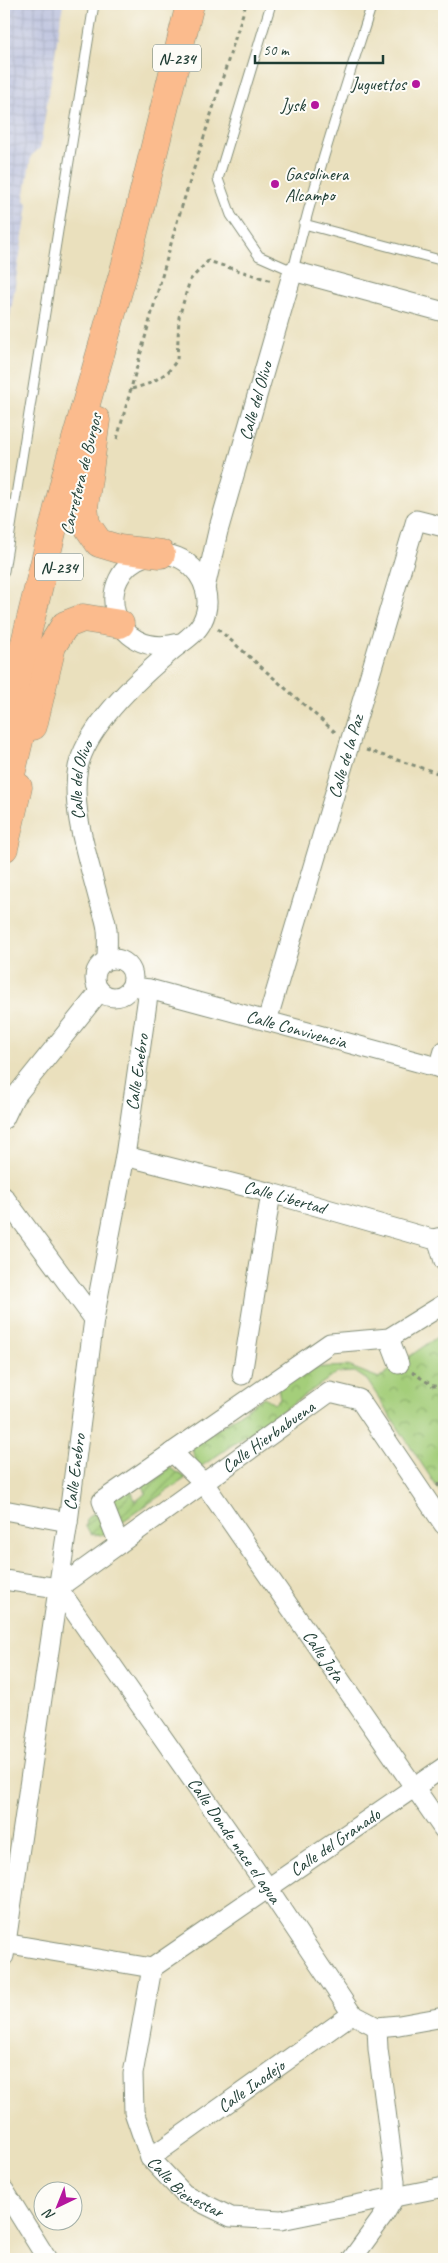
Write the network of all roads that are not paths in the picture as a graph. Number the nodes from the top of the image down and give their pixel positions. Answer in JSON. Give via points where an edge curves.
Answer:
{"nodes":[{"id":1,"x":94,"y":4,"type":"edge"},
{"id":2,"x":190,"y":4,"type":"edge"},
{"id":3,"x":271,"y":4,"type":"edge"},
{"id":4,"x":372,"y":4,"type":"edge"},
{"id":5,"x":304,"y":224,"type":"junction"},
{"id":6,"x":127,"y":260,"type":"junction"},
{"id":7,"x":444,"y":261,"type":"edge"},
{"id":8,"x":291,"y":279,"type":"junction"},
{"id":9,"x":444,"y":312,"type":"edge"},
{"id":10,"x":98,"y":403,"type":"junction"},
{"id":11,"x":444,"y":527,"type":"edge"},
{"id":12,"x":218,"y":531,"type":"junction"},
{"id":13,"x":172,"y":557,"type":"junction"},
{"id":14,"x":4,"y":570,"type":"edge"},
{"id":15,"x":205,"y":588,"type":"junction"},
{"id":16,"x":128,"y":632,"type":"junction"},
{"id":17,"x":180,"y":643,"type":"junction"},
{"id":18,"x":141,"y":677,"type":"junction"},
{"id":19,"x":4,"y":728,"type":"edge"},
{"id":20,"x":6,"y":793,"type":"edge"},
{"id":21,"x":4,"y":848,"type":"edge"},
{"id":22,"x":107,"y":960,"type":"junction"},
{"id":23,"x":140,"y":987,"type":"junction"},
{"id":24,"x":100,"y":991,"type":"junction"},
{"id":25,"x":267,"y":1021,"type":"junction"},
{"id":26,"x":443,"y":1063,"type":"edge"},
{"id":27,"x":4,"y":1119,"type":"edge"},
{"id":28,"x":125,"y":1156,"type":"junction"},
{"id":29,"x":271,"y":1193,"type":"junction"},
{"id":30,"x":4,"y":1197,"type":"edge"},
{"id":31,"x":441,"y":1238,"type":"edge"},
{"id":32,"x":444,"y":1261,"type":"edge"},
{"id":33,"x":444,"y":1304,"type":"edge"},
{"id":34,"x":94,"y":1319,"type":"junction"},
{"id":35,"x":389,"y":1338,"type":"junction"},
{"id":36,"x":399,"y":1364,"type":"road end"},
{"id":37,"x":242,"y":1375,"type":"dead end"},
{"id":38,"x":172,"y":1452,"type":"junction"},
{"id":39,"x":204,"y":1483,"type":"junction"},
{"id":40,"x":4,"y":1510,"type":"edge"},
{"id":41,"x":68,"y":1522,"type":"junction"},
{"id":42,"x":444,"y":1525,"type":"edge"},
{"id":43,"x":119,"y":1544,"type":"junction"},
{"id":44,"x":4,"y":1580,"type":"edge"},
{"id":45,"x":58,"y":1588,"type":"junction"},
{"id":46,"x":444,"y":1767,"type":"edge"},
{"id":47,"x":415,"y":1787,"type":"junction"},
{"id":48,"x":444,"y":1830,"type":"edge"},
{"id":49,"x":268,"y":1888,"type":"junction"},
{"id":50,"x":4,"y":1948,"type":"edge"},
{"id":51,"x":152,"y":1968,"type":"junction"},
{"id":52,"x":352,"y":2014,"type":"junction"},
{"id":53,"x":444,"y":2016,"type":"edge"},
{"id":54,"x":377,"y":2027,"type":"junction"},
{"id":55,"x":150,"y":2158,"type":"junction"},
{"id":56,"x":444,"y":2187,"type":"edge"},
{"id":57,"x":4,"y":2190,"type":"edge"},
{"id":58,"x":395,"y":2196,"type":"junction"},
{"id":59,"x":47,"y":2259,"type":"edge"},
{"id":60,"x":352,"y":2259,"type":"edge"}],
"edges":[{"from":1,"to":14,"type":"lane"},
{"from":2,"to":6,"type":"highway","name":"Carretera de Burgos","number":"N-234"},
{"from":3,"to":8,"type":"lane","via":[[218,179],[231,215],[250,246]]},
{"from":4,"to":5,"type":"lane"},
{"from":5,"to":7,"type":"lane"},
{"from":5,"to":8,"type":"lane"},
{"from":6,"to":10,"type":"highway","name":"Carretera de Burgos","number":"N-234"},
{"from":6,"to":19,"type":"highway","name":"Carretera de Burgos","number":"N-234","via":[[68,467]]},
{"from":8,"to":9,"type":"street"},
{"from":8,"to":12,"type":"street","name":"Calle del Olivo"},
{"from":10,"to":13,"type":"highway","via":[[84,507],[86,524],[99,544]]},
{"from":10,"to":20,"type":"highway","name":"Carretera de Burgos","number":"N-234"},
{"from":11,"to":25,"type":"street","name":"Calle de la Paz","via":[[416,520]]},
{"from":12,"to":13,"type":"street","name":"Calle del Olivo","via":[[204,547]]},
{"from":12,"to":15,"type":"street","name":"Calle del Olivo"},
{"from":13,"to":15,"type":"street","via":[[192,567]]},
{"from":13,"to":16,"type":"street","via":[[146,556],[132,563],[122,574],[114,602]]},
{"from":15,"to":17,"type":"street","via":[[204,617],[192,635]]},
{"from":16,"to":17,"type":"street","via":[[150,646]]},
{"from":16,"to":18,"type":"street","via":[[143,656]]},
{"from":16,"to":21,"type":"highway","via":[[83,618],[65,625],[52,646]]},
{"from":17,"to":18,"type":"street","name":"Calle del Olivo"},
{"from":18,"to":22,"type":"street","name":"Calle del Olivo","via":[[92,733],[78,766],[76,793],[86,849],[107,929]]},
{"from":22,"to":23,"type":"street","via":[[114,958],[128,964]]},
{"from":22,"to":24,"type":"street","via":[[95,974]]},
{"from":23,"to":24,"type":"street","via":[[118,997]]},
{"from":23,"to":25,"type":"street","name":"Calle Convivencia"},
{"from":23,"to":28,"type":"street","name":"Calle Enebro"},
{"from":24,"to":27,"type":"street","via":[[14,1098]]},
{"from":25,"to":26,"type":"street","name":"Calle Convivencia"},
{"from":28,"to":29,"type":"street","name":"Calle Libertad"},
{"from":28,"to":34,"type":"street","name":"Calle Enebro"},
{"from":29,"to":31,"type":"street","name":"Calle Libertad","via":[[432,1239]]},
{"from":29,"to":37,"type":"street"},
{"from":30,"to":34,"type":"street"},
{"from":31,"to":32,"type":"street"},
{"from":33,"to":35,"type":"street"},
{"from":34,"to":41,"type":"street","name":"Calle Enebro"},
{"from":35,"to":36,"type":"street"},
{"from":35,"to":38,"type":"street","via":[[330,1343]]},
{"from":38,"to":39,"type":"street","name":"Calle Jota"},
{"from":38,"to":43,"type":"street","via":[[102,1501]]},
{"from":39,"to":42,"type":"street","name":"Calle Hierbabuena","via":[[330,1392],[359,1399]]},
{"from":39,"to":43,"type":"street","name":"Calle Hierbabuena"},
{"from":39,"to":47,"type":"street","name":"Calle Jota"},
{"from":40,"to":41,"type":"street"},
{"from":41,"to":45,"type":"street","name":"Calle Enebro"},
{"from":43,"to":45,"type":"street","name":"Calle Hierbabuena"},
{"from":44,"to":45,"type":"street"},
{"from":45,"to":49,"type":"street","name":"Calle Donde nace el agua"},
{"from":45,"to":50,"type":"street","name":"Calle Enebro"},
{"from":46,"to":47,"type":"street","name":"Calle del Granado"},
{"from":47,"to":48,"type":"street","name":"Calle Jota"},
{"from":47,"to":49,"type":"street","name":"Calle del Granado"},
{"from":49,"to":51,"type":"street","name":"Calle del Granado"},
{"from":49,"to":52,"type":"street","name":"Calle Donde nace el agua"},
{"from":50,"to":51,"type":"street"},
{"from":51,"to":55,"type":"street","name":"Calle Bienestar","via":[[133,2074],[134,2112]]},
{"from":52,"to":54,"type":"street","name":"Calle Donde nace el agua"},
{"from":52,"to":55,"type":"street","name":"Calle Inodejo"},
{"from":53,"to":54,"type":"street"},
{"from":54,"to":58,"type":"street"},
{"from":55,"to":58,"type":"street","name":"Calle Bienestar","via":[[184,2194],[231,2217],[282,2220]]},
{"from":56,"to":58,"type":"street","name":"Calle Bienestar"},
{"from":57,"to":59,"type":"street"},
{"from":58,"to":60,"type":"street"}]}
